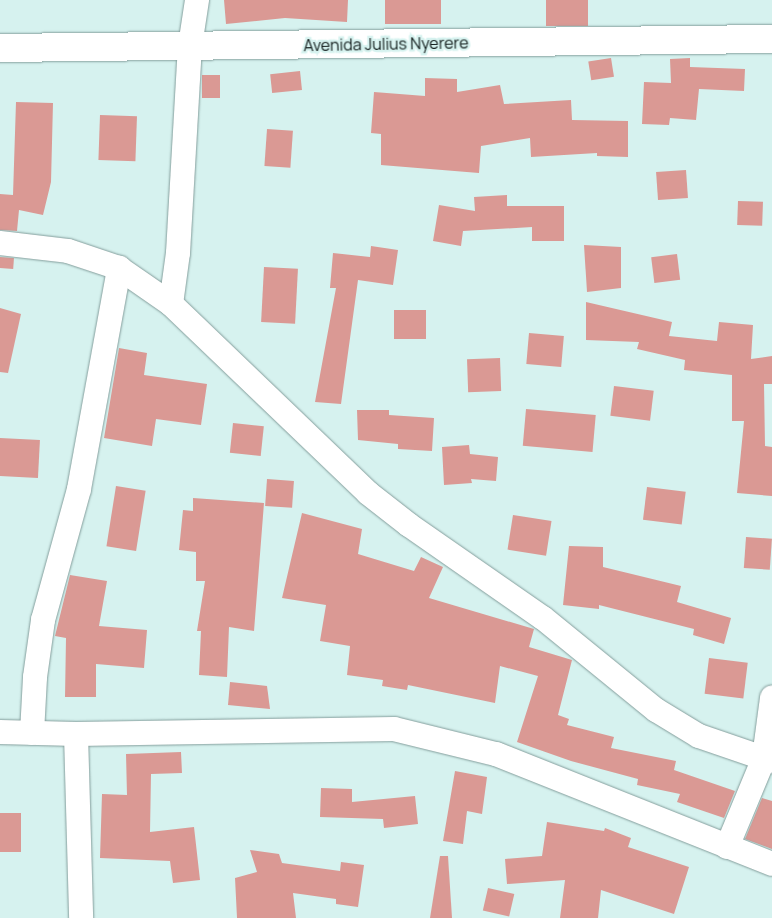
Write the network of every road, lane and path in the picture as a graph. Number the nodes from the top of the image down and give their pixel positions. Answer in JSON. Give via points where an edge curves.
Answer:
{"nodes":[{"id":1,"x":197,"y":0,"type":"edge"},
{"id":2,"x":772,"y":39,"type":"edge"},
{"id":3,"x":190,"y":46,"type":"junction"},
{"id":4,"x":0,"y":48,"type":"edge"},
{"id":5,"x":0,"y":243,"type":"edge"},
{"id":6,"x":119,"y":268,"type":"junction"},
{"id":7,"x":171,"y":304,"type":"junction"},
{"id":8,"x":772,"y":698,"type":"edge"},
{"id":9,"x":0,"y":732,"type":"edge"},
{"id":10,"x":32,"y":733,"type":"junction"},
{"id":11,"x":76,"y":734,"type":"junction"},
{"id":12,"x":768,"y":760,"type":"edge"},
{"id":13,"x":728,"y":847,"type":"junction"},
{"id":14,"x":772,"y":864,"type":"edge"},
{"id":15,"x":81,"y":918,"type":"edge"}],
"edges":[{"from":1,"to":3,"type":"street"},
{"from":2,"to":3,"type":"street","name":"Avenida Julius Nyerere"},
{"from":3,"to":4,"type":"street","name":"Avenida Julius Nyerere"},
{"from":3,"to":7,"type":"street","via":[[178,253]]},
{"from":5,"to":6,"type":"street","via":[[68,251]]},
{"from":6,"to":7,"type":"street"},
{"from":6,"to":10,"type":"street","via":[[79,489],[43,620]]},
{"from":7,"to":12,"type":"street","via":[[368,493],[409,525],[543,618],[656,710],[699,736]]},
{"from":8,"to":12,"type":"street"},
{"from":9,"to":10,"type":"street"},
{"from":10,"to":11,"type":"street"},
{"from":11,"to":13,"type":"street","via":[[394,729],[496,754]]},
{"from":11,"to":15,"type":"street"},
{"from":12,"to":13,"type":"street"},
{"from":13,"to":14,"type":"street"}]}
